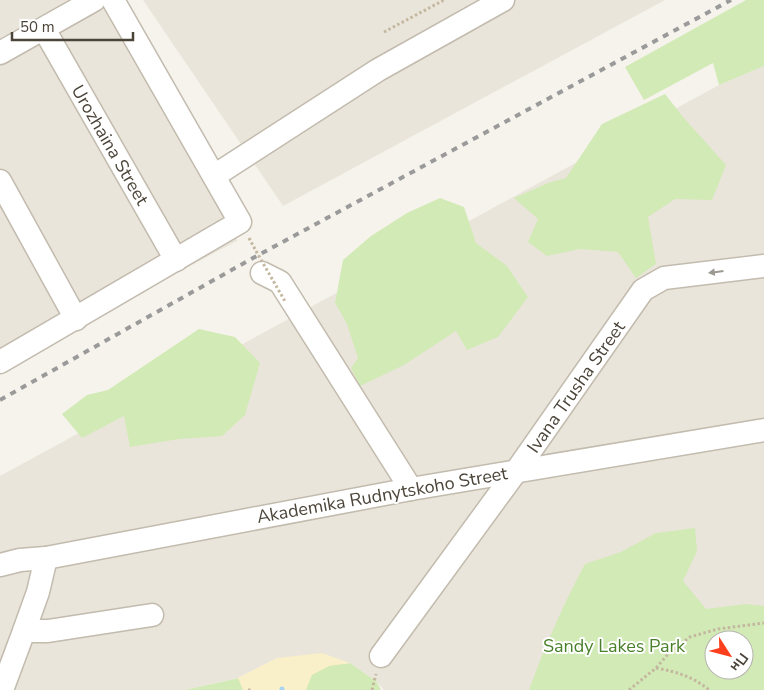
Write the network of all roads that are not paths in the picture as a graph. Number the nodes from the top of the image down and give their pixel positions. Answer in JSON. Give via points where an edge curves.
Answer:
{"nodes":[{"id":1,"x":94,"y":0,"type":"edge"},
{"id":2,"x":113,"y":0,"type":"edge"},
{"id":3,"x":503,"y":0,"type":"edge"},
{"id":4,"x":44,"y":29,"type":"junction"},
{"id":5,"x":0,"y":53,"type":"edge"},
{"id":6,"x":214,"y":176,"type":"junction"},
{"id":7,"x":0,"y":181,"type":"edge"},
{"id":8,"x":176,"y":260,"type":"junction"},
{"id":9,"x":764,"y":266,"type":"edge"},
{"id":10,"x":262,"y":273,"type":"dead end"},
{"id":11,"x":76,"y":318,"type":"junction"},
{"id":12,"x":0,"y":362,"type":"edge"},
{"id":13,"x":764,"y":430,"type":"edge"},
{"id":14,"x":517,"y":470,"type":"junction"},
{"id":15,"x":411,"y":489,"type":"junction"},
{"id":16,"x":46,"y":558,"type":"junction"},
{"id":17,"x":0,"y":565,"type":"edge"},
{"id":18,"x":152,"y":615,"type":"dead end"},
{"id":19,"x":24,"y":631,"type":"junction"},
{"id":20,"x":381,"y":656,"type":"dead end"},
{"id":21,"x":2,"y":690,"type":"edge"}],
"edges":[{"from":1,"to":4,"type":"street"},
{"from":2,"to":6,"type":"street"},
{"from":3,"to":6,"type":"street","via":[[378,70]]},
{"from":4,"to":5,"type":"street"},
{"from":4,"to":8,"type":"street","name":"Urozhaina Street"},
{"from":6,"to":8,"type":"street","via":[[242,226]]},
{"from":7,"to":11,"type":"street"},
{"from":8,"to":11,"type":"street"},
{"from":9,"to":14,"type":"street","name":"Ivana Trusha Street","one_way":true,"via":[[664,278],[644,290]]},
{"from":10,"to":15,"type":"street","via":[[280,282]]},
{"from":11,"to":12,"type":"street"},
{"from":13,"to":14,"type":"street","name":"Akademika Rudnytskoho Street"},
{"from":14,"to":15,"type":"street","name":"Akademika Rudnytskoho Street"},
{"from":14,"to":20,"type":"street","name":"Ivana Trusha Street"},
{"from":15,"to":16,"type":"street","name":"Akademika Rudnytskoho Street"},
{"from":16,"to":17,"type":"street","name":"Akademika Rudnytskoho Street"},
{"from":16,"to":19,"type":"street"},
{"from":18,"to":19,"type":"street","via":[[48,631]]},
{"from":19,"to":21,"type":"street"}]}
